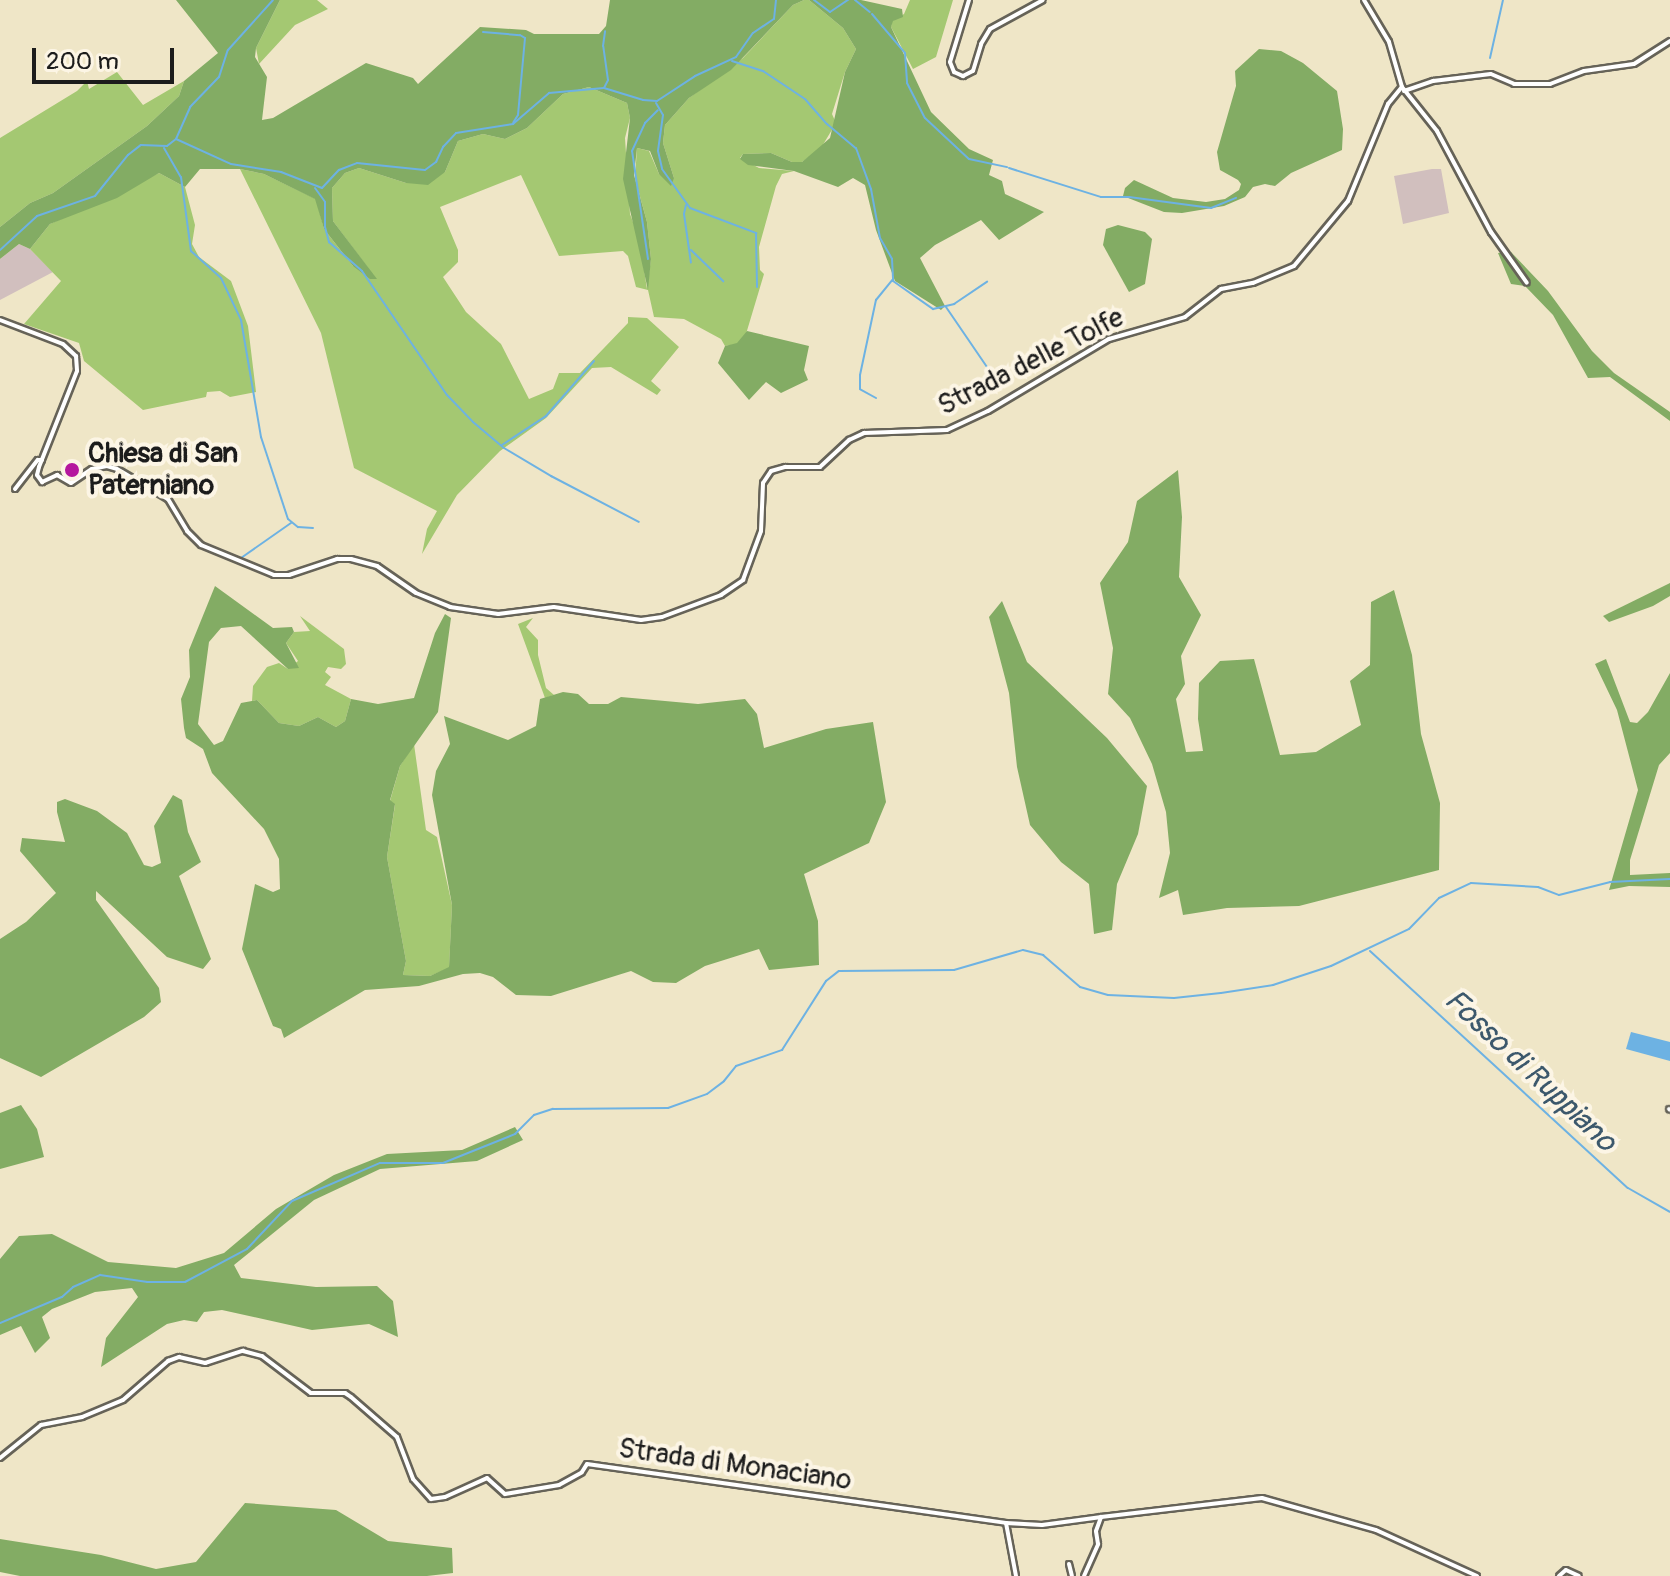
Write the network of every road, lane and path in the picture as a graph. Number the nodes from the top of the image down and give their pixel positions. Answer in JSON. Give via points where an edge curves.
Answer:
{"nodes":[{"id":1,"x":969,"y":0,"type":"edge"},
{"id":2,"x":1043,"y":0,"type":"edge"},
{"id":3,"x":1364,"y":0,"type":"edge"},
{"id":4,"x":1670,"y":41,"type":"edge"},
{"id":5,"x":1403,"y":89,"type":"junction"},
{"id":6,"x":1527,"y":283,"type":"dead end"},
{"id":7,"x":0,"y":320,"type":"edge"},
{"id":8,"x":42,"y":460,"type":"junction"},
{"id":9,"x":15,"y":489,"type":"dead end"},
{"id":10,"x":0,"y":1458,"type":"edge"},
{"id":11,"x":1101,"y":1517,"type":"junction"},
{"id":12,"x":1006,"y":1523,"type":"junction"},
{"id":13,"x":1069,"y":1564,"type":"dead end"},
{"id":14,"x":1016,"y":1576,"type":"edge"},
{"id":15,"x":1072,"y":1576,"type":"edge"},
{"id":16,"x":1084,"y":1576,"type":"edge"},
{"id":17,"x":1477,"y":1576,"type":"edge"},
{"id":18,"x":1559,"y":1576,"type":"edge"},
{"id":19,"x":1579,"y":1576,"type":"edge"}],
"edges":[{"from":1,"to":2,"type":"street","via":[[950,62],[960,75],[973,71],[982,40],[992,27]]},
{"from":3,"to":5,"type":"street","via":[[1389,42]]},
{"from":4,"to":5,"type":"street","via":[[1634,64],[1584,71],[1550,84],[1514,84],[1491,74]]},
{"from":5,"to":6,"type":"street","via":[[1437,131],[1491,232]]},
{"from":5,"to":8,"type":"street","name":"Strada delle Tolfe","via":[[1388,104],[1348,201],[1294,266],[1221,289],[1185,317],[1109,339],[952,428],[868,432],[849,440],[824,465],[771,471],[763,483],[761,531],[743,580],[721,595],[662,617],[641,620],[554,607],[498,614],[450,607],[416,593],[377,566],[351,559],[289,575],[265,573],[201,545],[168,499],[117,469],[92,469],[71,483],[57,475],[42,482],[37,475]]},
{"from":7,"to":8,"type":"street","via":[[63,344],[76,356],[73,383]]},
{"from":8,"to":9,"type":"street"},
{"from":10,"to":12,"type":"street","name":"Strada di Monaciano","via":[[41,1425],[82,1417],[123,1400],[168,1361],[179,1357],[205,1363],[243,1351],[262,1356],[311,1393],[351,1397],[397,1437],[413,1479],[431,1499],[487,1478],[505,1494],[559,1485],[587,1464]]},
{"from":11,"to":12,"type":"street","via":[[1042,1525]]},
{"from":11,"to":16,"type":"street","via":[[1098,1544]]},
{"from":11,"to":17,"type":"street","via":[[1274,1499],[1376,1530]]},
{"from":12,"to":14,"type":"street"},
{"from":13,"to":15,"type":"street"},
{"from":18,"to":19,"type":"street","via":[[1566,1570]]}]}
